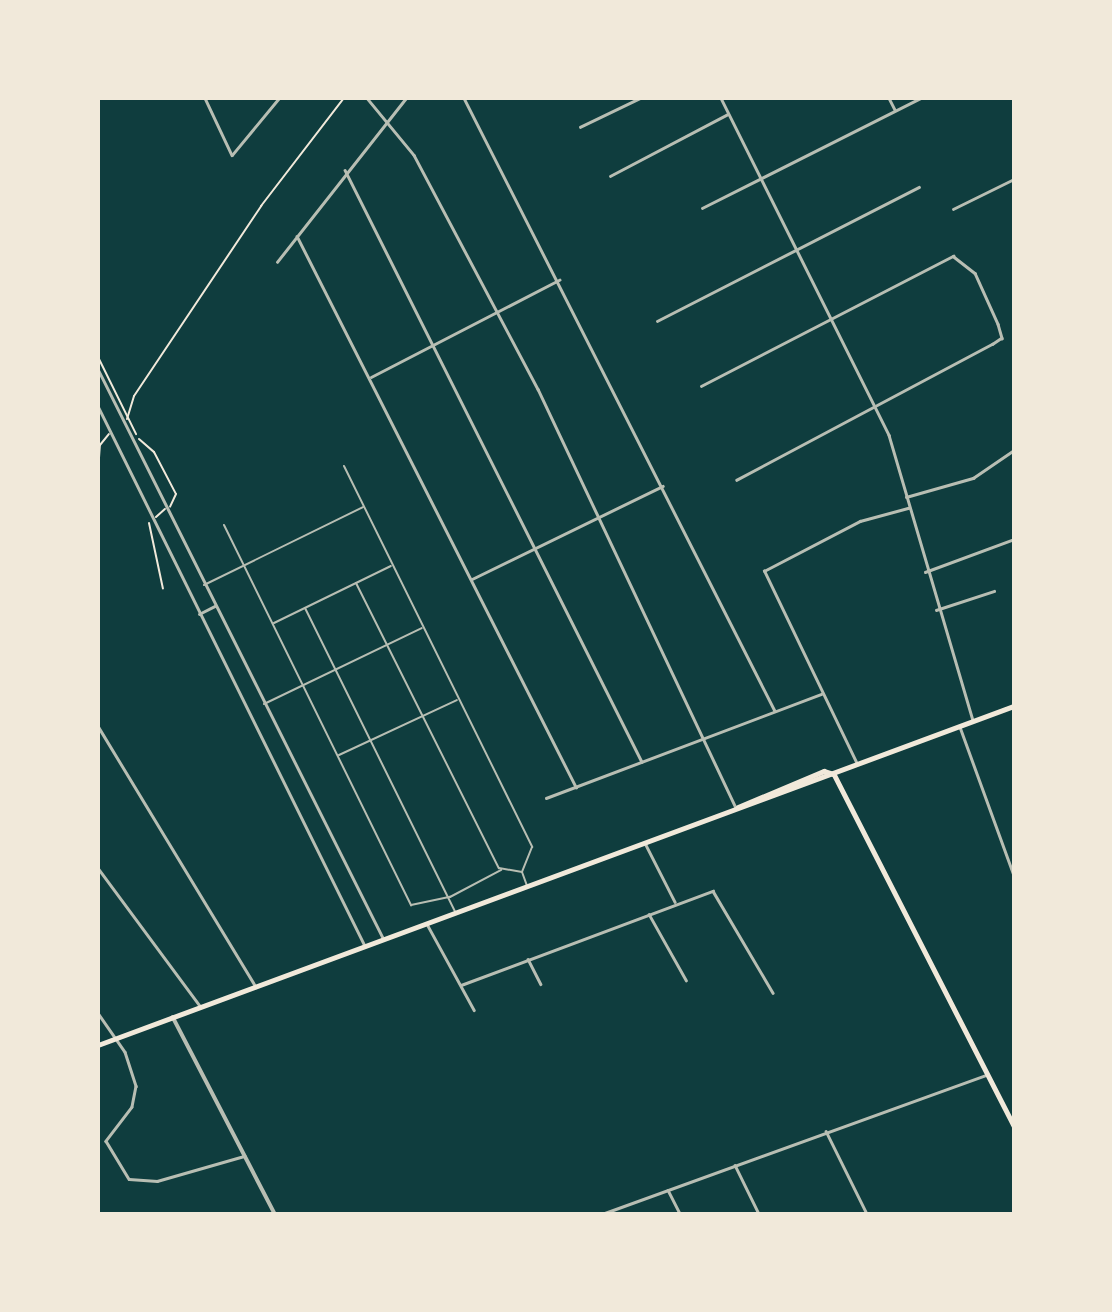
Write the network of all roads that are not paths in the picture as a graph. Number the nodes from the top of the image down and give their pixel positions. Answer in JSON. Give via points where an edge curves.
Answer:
{"nodes":[{"id":1,"x":205,"y":98,"type":"edge"},
{"id":2,"x":279,"y":98,"type":"edge"},
{"id":3,"x":367,"y":98,"type":"edge"},
{"id":4,"x":406,"y":98,"type":"edge"},
{"id":5,"x":464,"y":98,"type":"edge"},
{"id":6,"x":640,"y":98,"type":"edge"},
{"id":7,"x":721,"y":98,"type":"edge"},
{"id":8,"x":889,"y":98,"type":"edge"},
{"id":9,"x":921,"y":98,"type":"edge"},
{"id":10,"x":895,"y":110,"type":"junction"},
{"id":11,"x":729,"y":114,"type":"junction"},
{"id":12,"x":386,"y":118,"type":"junction"},
{"id":13,"x":580,"y":127,"type":"dead end"},
{"id":14,"x":345,"y":170,"type":"junction"},
{"id":15,"x":610,"y":176,"type":"dead end"},
{"id":16,"x":761,"y":178,"type":"junction"},
{"id":17,"x":1014,"y":179,"type":"edge"},
{"id":18,"x":919,"y":187,"type":"dead end"},
{"id":19,"x":702,"y":208,"type":"dead end"},
{"id":20,"x":953,"y":209,"type":"dead end"},
{"id":21,"x":297,"y":236,"type":"junction"},
{"id":22,"x":797,"y":249,"type":"junction"},
{"id":23,"x":277,"y":262,"type":"dead end"},
{"id":24,"x":559,"y":280,"type":"junction"},
{"id":25,"x":497,"y":312,"type":"junction"},
{"id":26,"x":832,"y":317,"type":"junction"},
{"id":27,"x":657,"y":321,"type":"dead end"},
{"id":28,"x":434,"y":344,"type":"junction"},
{"id":29,"x":98,"y":369,"type":"edge"},
{"id":30,"x":371,"y":377,"type":"junction"},
{"id":31,"x":701,"y":386,"type":"dead end"},
{"id":32,"x":876,"y":405,"type":"junction"},
{"id":33,"x":98,"y":406,"type":"edge"},
{"id":34,"x":1014,"y":450,"type":"edge"},
{"id":35,"x":344,"y":466,"type":"dead end"},
{"id":36,"x":737,"y":480,"type":"dead end"},
{"id":37,"x":663,"y":486,"type":"junction"},
{"id":38,"x":906,"y":497,"type":"junction"},
{"id":39,"x":363,"y":507,"type":"junction"},
{"id":40,"x":908,"y":508,"type":"junction"},
{"id":41,"x":600,"y":517,"type":"junction"},
{"id":42,"x":224,"y":525,"type":"dead end"},
{"id":43,"x":1014,"y":539,"type":"edge"},
{"id":44,"x":537,"y":548,"type":"junction"},
{"id":45,"x":244,"y":565,"type":"junction"},
{"id":46,"x":392,"y":566,"type":"junction"},
{"id":47,"x":925,"y":572,"type":"junction"},
{"id":48,"x":472,"y":579,"type":"junction"},
{"id":49,"x":356,"y":583,"type":"junction"},
{"id":50,"x":204,"y":585,"type":"junction"},
{"id":51,"x":994,"y":591,"type":"dead end"},
{"id":52,"x":215,"y":606,"type":"junction"},
{"id":53,"x":305,"y":608,"type":"junction"},
{"id":54,"x":936,"y":610,"type":"junction"},
{"id":55,"x":200,"y":614,"type":"junction"},
{"id":56,"x":273,"y":624,"type":"junction"},
{"id":57,"x":423,"y":627,"type":"junction"},
{"id":58,"x":388,"y":645,"type":"junction"},
{"id":59,"x":337,"y":670,"type":"junction"},
{"id":60,"x":302,"y":685,"type":"junction"},
{"id":61,"x":822,"y":693,"type":"junction"},
{"id":62,"x":458,"y":699,"type":"junction"},
{"id":63,"x":264,"y":704,"type":"junction"},
{"id":64,"x":1014,"y":706,"type":"edge"},
{"id":65,"x":775,"y":711,"type":"junction"},
{"id":66,"x":424,"y":716,"type":"junction"},
{"id":67,"x":973,"y":721,"type":"junction"},
{"id":68,"x":98,"y":726,"type":"edge"},
{"id":69,"x":960,"y":726,"type":"junction"},
{"id":70,"x":707,"y":737,"type":"junction"},
{"id":71,"x":372,"y":740,"type":"junction"},
{"id":72,"x":337,"y":756,"type":"junction"},
{"id":73,"x":642,"y":762,"type":"junction"},
{"id":74,"x":858,"y":765,"type":"junction"},
{"id":75,"x":834,"y":774,"type":"junction"},
{"id":76,"x":576,"y":787,"type":"junction"},
{"id":77,"x":546,"y":798,"type":"dead end"},
{"id":78,"x":737,"y":808,"type":"junction"},
{"id":79,"x":645,"y":843,"type":"junction"},
{"id":80,"x":98,"y":868,"type":"edge"},
{"id":81,"x":501,"y":870,"type":"junction"},
{"id":82,"x":522,"y":873,"type":"junction"},
{"id":83,"x":1014,"y":875,"type":"edge"},
{"id":84,"x":527,"y":887,"type":"junction"},
{"id":85,"x":450,"y":897,"type":"junction"},
{"id":86,"x":676,"y":904,"type":"junction"},
{"id":87,"x":456,"y":914,"type":"junction"},
{"id":88,"x":649,"y":914,"type":"junction"},
{"id":89,"x":427,"y":924,"type":"junction"},
{"id":90,"x":384,"y":941,"type":"junction"},
{"id":91,"x":366,"y":947,"type":"junction"},
{"id":92,"x":528,"y":960,"type":"junction"},
{"id":93,"x":686,"y":980,"type":"dead end"},
{"id":94,"x":541,"y":984,"type":"dead end"},
{"id":95,"x":461,"y":985,"type":"junction"},
{"id":96,"x":257,"y":987,"type":"junction"},
{"id":97,"x":774,"y":993,"type":"dead end"},
{"id":98,"x":201,"y":1007,"type":"junction"},
{"id":99,"x":474,"y":1010,"type":"dead end"},
{"id":100,"x":98,"y":1013,"type":"edge"},
{"id":101,"x":173,"y":1017,"type":"junction"},
{"id":102,"x":117,"y":1038,"type":"junction"},
{"id":103,"x":98,"y":1045,"type":"edge"},
{"id":104,"x":987,"y":1075,"type":"junction"},
{"id":105,"x":1014,"y":1126,"type":"edge"},
{"id":106,"x":826,"y":1131,"type":"junction"},
{"id":107,"x":244,"y":1156,"type":"junction"},
{"id":108,"x":735,"y":1165,"type":"junction"},
{"id":109,"x":668,"y":1190,"type":"junction"},
{"id":110,"x":275,"y":1214,"type":"edge"},
{"id":111,"x":602,"y":1214,"type":"edge"},
{"id":112,"x":680,"y":1214,"type":"edge"},
{"id":113,"x":759,"y":1214,"type":"edge"},
{"id":114,"x":867,"y":1214,"type":"edge"}],
"edges":[{"from":1,"to":2,"type":"street","via":[[232,155]]},
{"from":3,"to":12,"type":"street"},
{"from":4,"to":12,"type":"street"},
{"from":5,"to":24,"type":"street"},
{"from":6,"to":13,"type":"street"},
{"from":7,"to":11,"type":"street"},
{"from":8,"to":10,"type":"street"},
{"from":9,"to":10,"type":"street"},
{"from":10,"to":16,"type":"street"},
{"from":11,"to":15,"type":"street"},
{"from":11,"to":16,"type":"street"},
{"from":12,"to":14,"type":"street"},
{"from":12,"to":25,"type":"street","via":[[419,164]]},
{"from":14,"to":21,"type":"street"},
{"from":14,"to":28,"type":"street"},
{"from":16,"to":19,"type":"street"},
{"from":16,"to":22,"type":"street"},
{"from":17,"to":20,"type":"street"},
{"from":18,"to":22,"type":"street"},
{"from":21,"to":23,"type":"street"},
{"from":21,"to":30,"type":"street"},
{"from":22,"to":26,"type":"street"},
{"from":22,"to":27,"type":"street"},
{"from":24,"to":25,"type":"street"},
{"from":24,"to":37,"type":"street"},
{"from":25,"to":28,"type":"street"},
{"from":25,"to":41,"type":"street"},
{"from":26,"to":31,"type":"street"},
{"from":26,"to":32,"type":"street"},
{"from":26,"to":32,"type":"street","via":[[959,256],[975,273],[1002,338]]},
{"from":28,"to":30,"type":"street"},
{"from":28,"to":44,"type":"street"},
{"from":29,"to":50,"type":"street"},
{"from":30,"to":48,"type":"street"},
{"from":32,"to":36,"type":"street"},
{"from":32,"to":38,"type":"street"},
{"from":33,"to":55,"type":"street"},
{"from":34,"to":38,"type":"street","via":[[973,478]]},
{"from":35,"to":39,"type":"lane"},
{"from":37,"to":41,"type":"street"},
{"from":37,"to":65,"type":"street"},
{"from":38,"to":40,"type":"street"},
{"from":39,"to":45,"type":"lane"},
{"from":39,"to":46,"type":"lane"},
{"from":40,"to":47,"type":"street"},
{"from":40,"to":61,"type":"street","via":[[860,521],[765,569]]},
{"from":41,"to":44,"type":"street"},
{"from":41,"to":70,"type":"street"},
{"from":42,"to":45,"type":"lane"},
{"from":43,"to":47,"type":"street"},
{"from":44,"to":48,"type":"street"},
{"from":44,"to":73,"type":"street"},
{"from":45,"to":50,"type":"lane"},
{"from":45,"to":56,"type":"lane"},
{"from":46,"to":49,"type":"lane"},
{"from":46,"to":57,"type":"lane"},
{"from":47,"to":54,"type":"street"},
{"from":48,"to":76,"type":"street"},
{"from":49,"to":53,"type":"lane"},
{"from":49,"to":58,"type":"lane"},
{"from":50,"to":52,"type":"street"},
{"from":51,"to":54,"type":"street"},
{"from":52,"to":55,"type":"street"},
{"from":52,"to":63,"type":"street"},
{"from":53,"to":56,"type":"lane"},
{"from":53,"to":59,"type":"lane"},
{"from":54,"to":67,"type":"street"},
{"from":55,"to":91,"type":"street"},
{"from":56,"to":60,"type":"lane"},
{"from":57,"to":58,"type":"lane"},
{"from":57,"to":62,"type":"lane"},
{"from":58,"to":59,"type":"lane"},
{"from":58,"to":66,"type":"lane"},
{"from":59,"to":60,"type":"lane"},
{"from":59,"to":71,"type":"lane"},
{"from":60,"to":63,"type":"lane"},
{"from":60,"to":72,"type":"lane"},
{"from":61,"to":65,"type":"street"},
{"from":61,"to":74,"type":"street"},
{"from":62,"to":66,"type":"lane"},
{"from":62,"to":82,"type":"lane","via":[[532,847]]},
{"from":63,"to":90,"type":"street"},
{"from":64,"to":67,"type":"main road"},
{"from":65,"to":70,"type":"street"},
{"from":66,"to":71,"type":"lane"},
{"from":66,"to":81,"type":"lane"},
{"from":67,"to":69,"type":"main road"},
{"from":68,"to":96,"type":"street"},
{"from":69,"to":74,"type":"main road"},
{"from":69,"to":83,"type":"street"},
{"from":70,"to":73,"type":"street"},
{"from":70,"to":78,"type":"street"},
{"from":71,"to":72,"type":"lane"},
{"from":71,"to":85,"type":"lane"},
{"from":72,"to":85,"type":"lane","via":[[411,905]]},
{"from":73,"to":76,"type":"street"},
{"from":74,"to":75,"type":"main road"},
{"from":75,"to":78,"type":"main road"},
{"from":75,"to":78,"type":"main road","via":[[824,771]]},
{"from":75,"to":104,"type":"main road"},
{"from":76,"to":77,"type":"street"},
{"from":78,"to":79,"type":"main road"},
{"from":79,"to":84,"type":"main road"},
{"from":79,"to":86,"type":"street"},
{"from":80,"to":98,"type":"street"},
{"from":81,"to":82,"type":"lane"},
{"from":81,"to":85,"type":"lane"},
{"from":82,"to":84,"type":"lane"},
{"from":84,"to":87,"type":"main road"},
{"from":85,"to":87,"type":"lane"},
{"from":86,"to":88,"type":"street"},
{"from":86,"to":97,"type":"street","via":[[713,891]]},
{"from":87,"to":89,"type":"main road"},
{"from":88,"to":92,"type":"street"},
{"from":88,"to":93,"type":"street"},
{"from":89,"to":90,"type":"main road"},
{"from":89,"to":95,"type":"street"},
{"from":90,"to":91,"type":"main road"},
{"from":91,"to":96,"type":"main road"},
{"from":92,"to":94,"type":"street"},
{"from":92,"to":95,"type":"street"},
{"from":95,"to":99,"type":"street"},
{"from":96,"to":98,"type":"main road"},
{"from":98,"to":101,"type":"main road"},
{"from":100,"to":102,"type":"street"},
{"from":101,"to":102,"type":"main road"},
{"from":101,"to":107,"type":"street"},
{"from":102,"to":103,"type":"main road"},
{"from":102,"to":107,"type":"street","via":[[136,1095],[106,1144],[129,1179],[157,1181]]},
{"from":104,"to":105,"type":"main road"},
{"from":104,"to":106,"type":"street"},
{"from":106,"to":108,"type":"street"},
{"from":106,"to":114,"type":"street"},
{"from":107,"to":110,"type":"street"},
{"from":108,"to":109,"type":"street"},
{"from":108,"to":113,"type":"street"},
{"from":109,"to":111,"type":"street"},
{"from":109,"to":112,"type":"street"}]}
